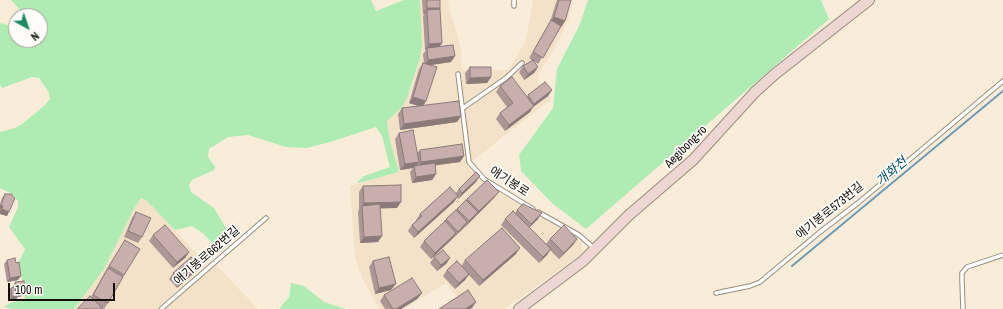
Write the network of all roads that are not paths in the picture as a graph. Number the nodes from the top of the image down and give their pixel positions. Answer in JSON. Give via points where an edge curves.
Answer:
{"nodes":[{"id":1,"x":514,"y":0,"type":"edge"},
{"id":2,"x":869,"y":0,"type":"edge"},
{"id":3,"x":514,"y":6,"type":"dead end"},
{"id":4,"x":522,"y":63,"type":"dead end"},
{"id":5,"x":458,"y":74,"type":"dead end"},
{"id":6,"x":1003,"y":81,"type":"edge"},
{"id":7,"x":463,"y":108,"type":"junction"},
{"id":8,"x":266,"y":218,"type":"dead end"},
{"id":9,"x":595,"y":250,"type":"junction"},
{"id":10,"x":1003,"y":255,"type":"edge"},
{"id":11,"x":716,"y":293,"type":"dead end"},
{"id":12,"x":161,"y":309,"type":"edge"},
{"id":13,"x":519,"y":309,"type":"edge"},
{"id":14,"x":962,"y":309,"type":"edge"}],
"edges":[{"from":1,"to":3,"type":"lane"},
{"from":2,"to":9,"type":"main road","name":"Aegibong-ro","via":[[765,83],[693,160]]},
{"from":4,"to":7,"type":"lane","via":[[506,78]]},
{"from":5,"to":7,"type":"lane","name":"애기봉로"},
{"from":6,"to":11,"type":"lane","name":"애기봉로573번길","via":[[760,282]]},
{"from":7,"to":9,"type":"lane","name":"애기봉로","via":[[469,162],[476,171],[503,192],[579,234]]},
{"from":8,"to":12,"type":"lane","name":"애기봉로662번길"},
{"from":9,"to":13,"type":"main road","name":"Aegibong-ro","via":[[583,262]]},
{"from":10,"to":14,"type":"lane","via":[[967,267],[962,273]]}]}
